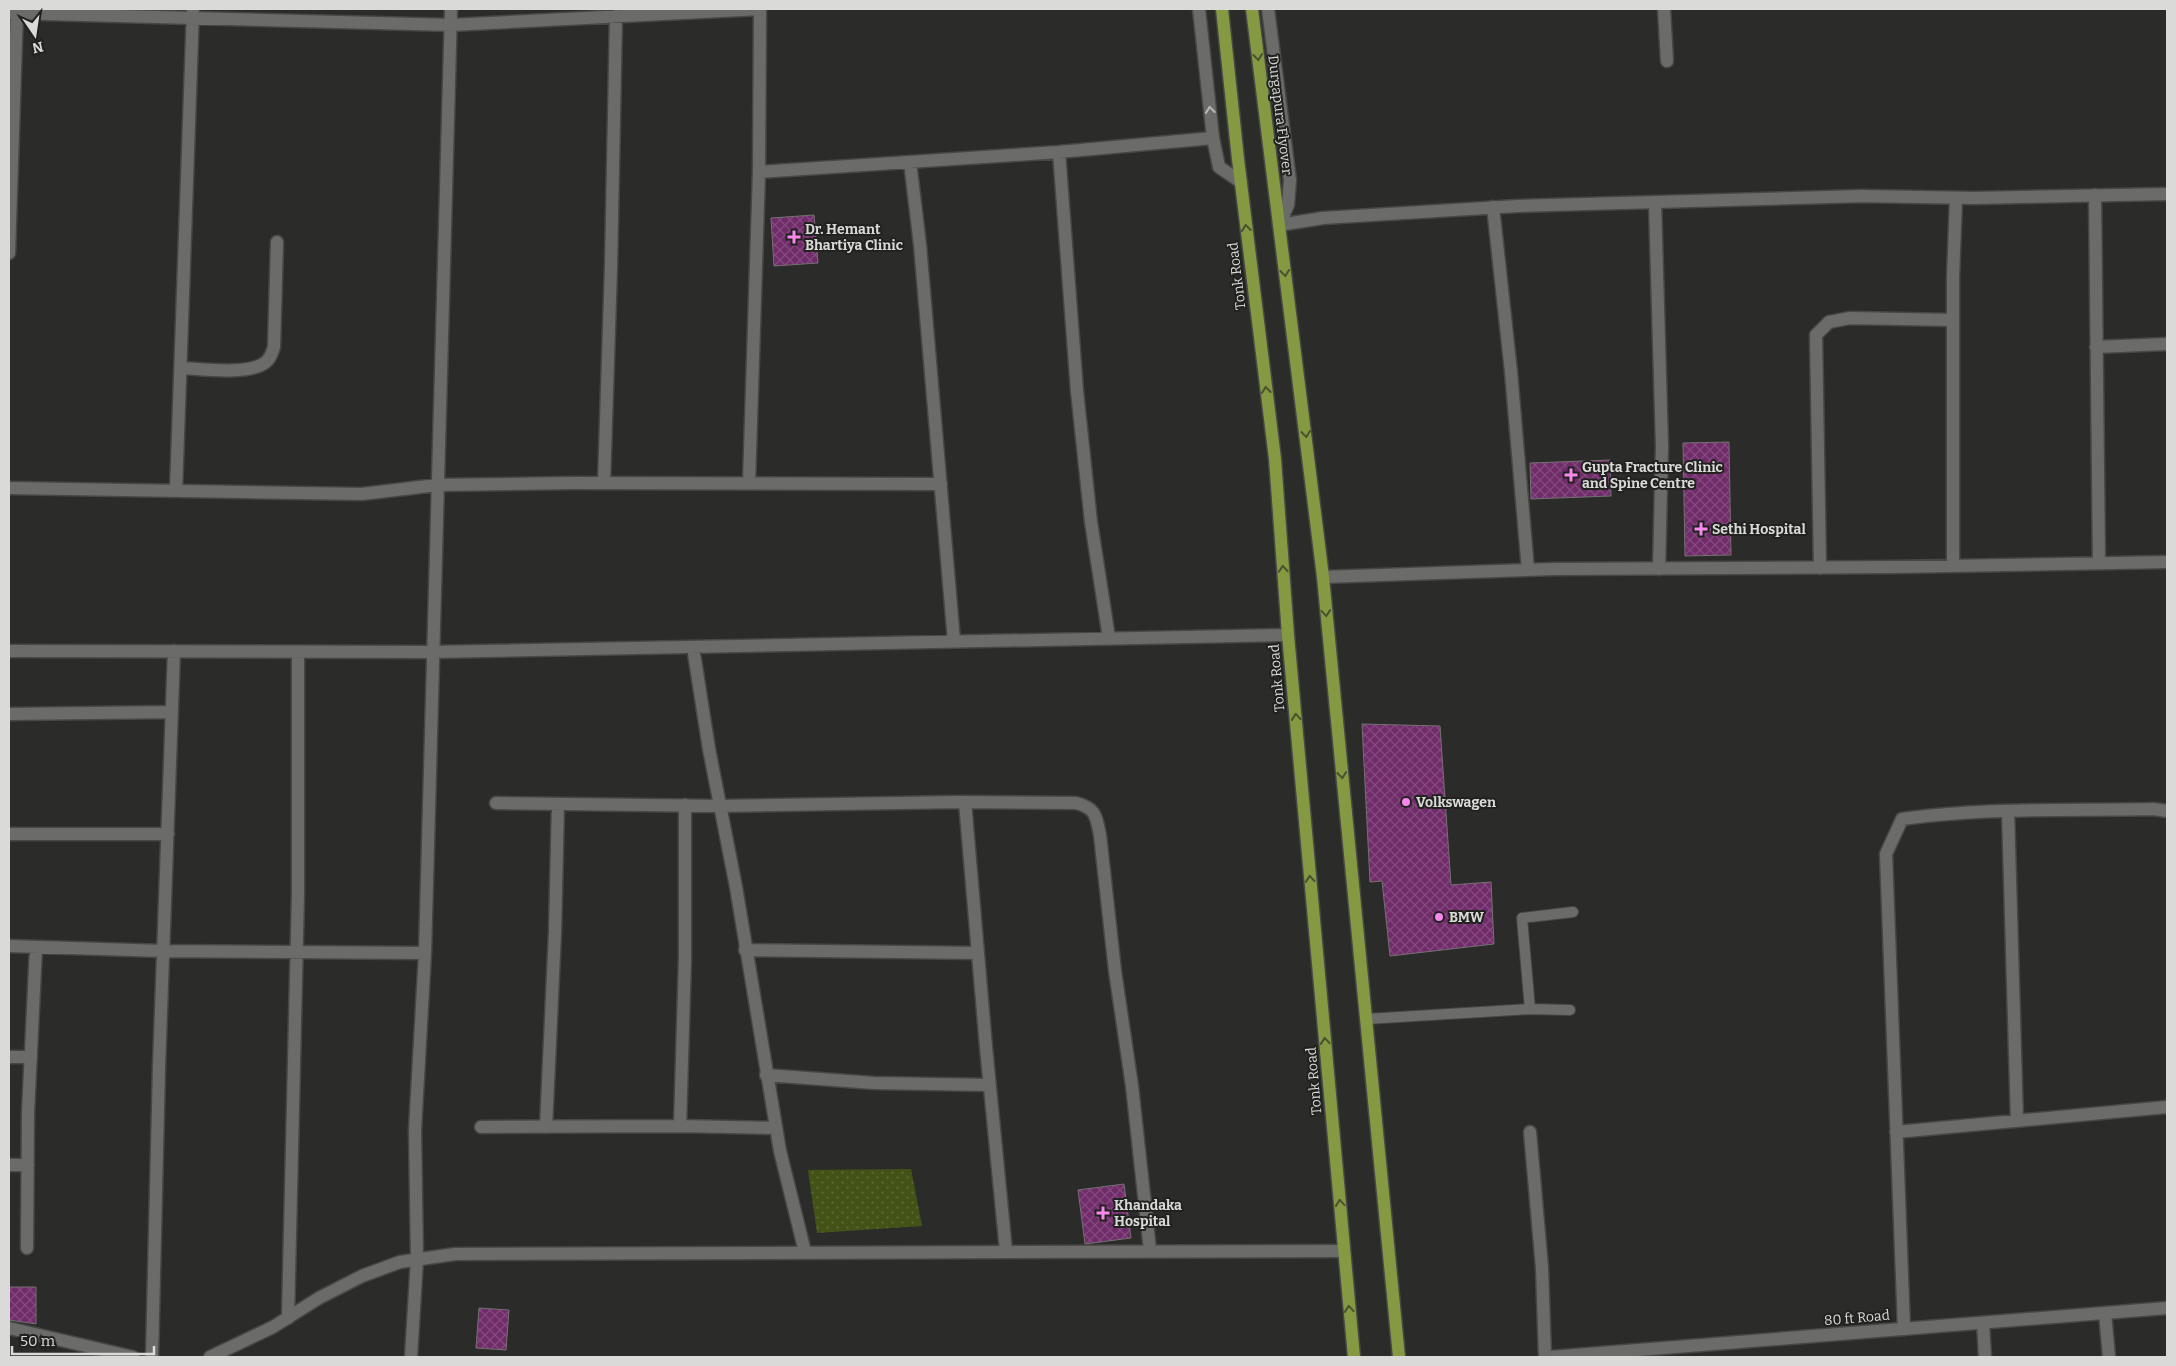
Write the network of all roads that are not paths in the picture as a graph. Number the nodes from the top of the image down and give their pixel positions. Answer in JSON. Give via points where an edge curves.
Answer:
{"nodes":[{"id":1,"x":452,"y":9,"type":"edge"},
{"id":2,"x":760,"y":9,"type":"edge"},
{"id":3,"x":1199,"y":9,"type":"edge"},
{"id":4,"x":1222,"y":9,"type":"edge"},
{"id":5,"x":1252,"y":9,"type":"edge"},
{"id":6,"x":1268,"y":9,"type":"edge"},
{"id":7,"x":1664,"y":9,"type":"edge"},
{"id":8,"x":14,"y":12,"type":"edge"},
{"id":9,"x":584,"y":13,"type":"edge"},
{"id":10,"x":193,"y":14,"type":"edge"},
{"id":11,"x":616,"y":16,"type":"junction"},
{"id":12,"x":451,"y":25,"type":"junction"},
{"id":13,"x":1667,"y":61,"type":"dead end"},
{"id":14,"x":1213,"y":138,"type":"junction"},
{"id":15,"x":1059,"y":152,"type":"junction"},
{"id":16,"x":910,"y":162,"type":"junction"},
{"id":17,"x":759,"y":172,"type":"junction"},
{"id":18,"x":1241,"y":182,"type":"junction"},
{"id":19,"x":2167,"y":194,"type":"edge"},
{"id":20,"x":2095,"y":195,"type":"junction"},
{"id":21,"x":1956,"y":198,"type":"junction"},
{"id":22,"x":1654,"y":203,"type":"junction"},
{"id":23,"x":1493,"y":208,"type":"junction"},
{"id":24,"x":1279,"y":225,"type":"junction"},
{"id":25,"x":277,"y":242,"type":"dead end"},
{"id":26,"x":9,"y":253,"type":"edge"},
{"id":27,"x":1953,"y":320,"type":"junction"},
{"id":28,"x":2167,"y":344,"type":"edge"},
{"id":29,"x":2096,"y":348,"type":"junction"},
{"id":30,"x":181,"y":368,"type":"junction"},
{"id":31,"x":604,"y":482,"type":"junction"},
{"id":32,"x":749,"y":483,"type":"junction"},
{"id":33,"x":941,"y":484,"type":"junction"},
{"id":34,"x":437,"y":485,"type":"junction"},
{"id":35,"x":9,"y":488,"type":"edge"},
{"id":36,"x":176,"y":491,"type":"junction"},
{"id":37,"x":2167,"y":562,"type":"edge"},
{"id":38,"x":2099,"y":563,"type":"junction"},
{"id":39,"x":1953,"y":566,"type":"junction"},
{"id":40,"x":1820,"y":568,"type":"junction"},
{"id":41,"x":1659,"y":569,"type":"junction"},
{"id":42,"x":1528,"y":570,"type":"junction"},
{"id":43,"x":1323,"y":577,"type":"junction"},
{"id":44,"x":1288,"y":635,"type":"junction"},
{"id":45,"x":1109,"y":638,"type":"junction"},
{"id":46,"x":954,"y":642,"type":"junction"},
{"id":47,"x":692,"y":647,"type":"junction"},
{"id":48,"x":9,"y":651,"type":"edge"},
{"id":49,"x":174,"y":651,"type":"junction"},
{"id":50,"x":298,"y":652,"type":"junction"},
{"id":51,"x":432,"y":652,"type":"junction"},
{"id":52,"x":172,"y":712,"type":"junction"},
{"id":53,"x":9,"y":714,"type":"edge"},
{"id":54,"x":966,"y":802,"type":"junction"},
{"id":55,"x":496,"y":804,"type":"dead end"},
{"id":56,"x":558,"y":804,"type":"junction"},
{"id":57,"x":685,"y":805,"type":"junction"},
{"id":58,"x":720,"y":806,"type":"junction"},
{"id":59,"x":2008,"y":811,"type":"junction"},
{"id":60,"x":2167,"y":811,"type":"edge"},
{"id":61,"x":9,"y":834,"type":"edge"},
{"id":62,"x":168,"y":834,"type":"junction"},
{"id":63,"x":1573,"y":912,"type":"dead end"},
{"id":64,"x":9,"y":946,"type":"edge"},
{"id":65,"x":36,"y":947,"type":"junction"},
{"id":66,"x":745,"y":950,"type":"junction"},
{"id":67,"x":163,"y":951,"type":"junction"},
{"id":68,"x":296,"y":952,"type":"junction"},
{"id":69,"x":978,"y":952,"type":"junction"},
{"id":70,"x":425,"y":954,"type":"junction"},
{"id":71,"x":1530,"y":1009,"type":"junction"},
{"id":72,"x":1570,"y":1010,"type":"dead end"},
{"id":73,"x":1366,"y":1020,"type":"junction"},
{"id":74,"x":9,"y":1057,"type":"edge"},
{"id":75,"x":31,"y":1057,"type":"junction"},
{"id":76,"x":766,"y":1075,"type":"junction"},
{"id":77,"x":989,"y":1085,"type":"junction"},
{"id":78,"x":2167,"y":1107,"type":"edge"},
{"id":79,"x":2017,"y":1121,"type":"junction"},
{"id":80,"x":680,"y":1126,"type":"junction"},
{"id":81,"x":481,"y":1127,"type":"dead end"},
{"id":82,"x":546,"y":1128,"type":"junction"},
{"id":83,"x":776,"y":1128,"type":"junction"},
{"id":84,"x":1530,"y":1132,"type":"dead end"},
{"id":85,"x":1896,"y":1132,"type":"junction"},
{"id":86,"x":9,"y":1165,"type":"edge"},
{"id":87,"x":28,"y":1165,"type":"junction"},
{"id":88,"x":27,"y":1248,"type":"dead end"},
{"id":89,"x":1150,"y":1250,"type":"junction"},
{"id":90,"x":1006,"y":1251,"type":"junction"},
{"id":91,"x":1344,"y":1251,"type":"junction"},
{"id":92,"x":805,"y":1252,"type":"junction"},
{"id":93,"x":417,"y":1259,"type":"junction"},
{"id":94,"x":2167,"y":1308,"type":"edge"},
{"id":95,"x":2105,"y":1313,"type":"junction"},
{"id":96,"x":288,"y":1318,"type":"junction"},
{"id":97,"x":1983,"y":1323,"type":"junction"},
{"id":98,"x":9,"y":1328,"type":"edge"},
{"id":99,"x":1904,"y":1329,"type":"junction"},
{"id":100,"x":1673,"y":1352,"type":"edge"},
{"id":101,"x":223,"y":1354,"type":"edge"},
{"id":102,"x":133,"y":1357,"type":"edge"},
{"id":103,"x":152,"y":1357,"type":"edge"},
{"id":104,"x":210,"y":1357,"type":"edge"},
{"id":105,"x":411,"y":1357,"type":"edge"},
{"id":106,"x":1354,"y":1357,"type":"edge"},
{"id":107,"x":1398,"y":1357,"type":"edge"},
{"id":108,"x":1545,"y":1357,"type":"edge"},
{"id":109,"x":1550,"y":1357,"type":"edge"},
{"id":110,"x":1985,"y":1357,"type":"edge"},
{"id":111,"x":2109,"y":1357,"type":"edge"}],
"edges":[{"from":1,"to":12,"type":"street"},
{"from":2,"to":11,"type":"street"},
{"from":2,"to":17,"type":"street"},
{"from":14,"to":3,"type":"street","one_way":true},
{"from":4,"to":18,"type":"main road"},
{"from":5,"to":24,"type":"main road","name":"Durgapura Flyover","one_way":true},
{"from":6,"to":24,"type":"street","via":[[1290,180],[1288,205]]},
{"from":7,"to":13,"type":"street"},
{"from":8,"to":10,"type":"street"},
{"from":8,"to":26,"type":"street"},
{"from":9,"to":11,"type":"street"},
{"from":9,"to":12,"type":"street"},
{"from":10,"to":12,"type":"street"},
{"from":10,"to":30,"type":"street"},
{"from":11,"to":31,"type":"street"},
{"from":12,"to":34,"type":"street"},
{"from":14,"to":15,"type":"street"},
{"from":14,"to":18,"type":"street","via":[[1220,167]]},
{"from":15,"to":16,"type":"street"},
{"from":15,"to":45,"type":"street","via":[[1077,391],[1091,522]]},
{"from":16,"to":17,"type":"street"},
{"from":16,"to":33,"type":"street"},
{"from":17,"to":32,"type":"street"},
{"from":44,"to":18,"type":"main road","name":"Tonk Road","one_way":true,"via":[[1275,459]]},
{"from":19,"to":20,"type":"street"},
{"from":20,"to":21,"type":"street"},
{"from":20,"to":29,"type":"street"},
{"from":21,"to":22,"type":"street","via":[[1862,196]]},
{"from":21,"to":27,"type":"street"},
{"from":22,"to":23,"type":"street"},
{"from":22,"to":41,"type":"street","via":[[1662,446]]},
{"from":23,"to":24,"type":"street","via":[[1323,218]]},
{"from":23,"to":42,"type":"street"},
{"from":24,"to":43,"type":"main road","one_way":true},
{"from":25,"to":30,"type":"street","via":[[274,347],[266,362],[244,369]]},
{"from":27,"to":39,"type":"street"},
{"from":27,"to":40,"type":"street","via":[[1850,318],[1829,322],[1816,335]]},
{"from":28,"to":29,"type":"street"},
{"from":29,"to":38,"type":"street"},
{"from":30,"to":36,"type":"street"},
{"from":31,"to":32,"type":"street"},
{"from":31,"to":34,"type":"street"},
{"from":32,"to":33,"type":"street"},
{"from":33,"to":46,"type":"street"},
{"from":34,"to":36,"type":"street","via":[[362,494]]},
{"from":34,"to":51,"type":"street"},
{"from":35,"to":36,"type":"street"},
{"from":37,"to":38,"type":"street"},
{"from":38,"to":39,"type":"street"},
{"from":39,"to":40,"type":"street"},
{"from":40,"to":41,"type":"street"},
{"from":41,"to":42,"type":"street"},
{"from":42,"to":43,"type":"street"},
{"from":43,"to":73,"type":"main road","one_way":true},
{"from":44,"to":45,"type":"street"},
{"from":91,"to":44,"type":"main road","name":"Tonk Road","one_way":true},
{"from":45,"to":46,"type":"street"},
{"from":46,"to":47,"type":"street"},
{"from":47,"to":51,"type":"street"},
{"from":47,"to":58,"type":"street"},
{"from":48,"to":49,"type":"street"},
{"from":49,"to":50,"type":"street"},
{"from":49,"to":52,"type":"street"},
{"from":50,"to":51,"type":"street"},
{"from":50,"to":68,"type":"street"},
{"from":51,"to":70,"type":"street"},
{"from":52,"to":53,"type":"street"},
{"from":52,"to":62,"type":"street"},
{"from":54,"to":58,"type":"street"},
{"from":54,"to":69,"type":"street"},
{"from":54,"to":89,"type":"street","via":[[1076,803],[1088,806],[1096,815]]},
{"from":55,"to":56,"type":"street"},
{"from":56,"to":57,"type":"street"},
{"from":56,"to":82,"type":"street"},
{"from":57,"to":58,"type":"street"},
{"from":57,"to":80,"type":"street"},
{"from":58,"to":66,"type":"street"},
{"from":59,"to":60,"type":"street"},
{"from":59,"to":79,"type":"street"},
{"from":59,"to":85,"type":"street","via":[[1902,819],[1886,854]]},
{"from":61,"to":62,"type":"street"},
{"from":62,"to":67,"type":"street"},
{"from":63,"to":71,"type":"lane","via":[[1522,918]]},
{"from":64,"to":65,"type":"street"},
{"from":65,"to":67,"type":"street"},
{"from":65,"to":75,"type":"street"},
{"from":66,"to":69,"type":"street"},
{"from":66,"to":76,"type":"street"},
{"from":67,"to":68,"type":"street"},
{"from":67,"to":103,"type":"street"},
{"from":68,"to":70,"type":"street"},
{"from":68,"to":96,"type":"street"},
{"from":69,"to":77,"type":"street"},
{"from":70,"to":93,"type":"street","via":[[415,1130]]},
{"from":71,"to":72,"type":"lane"},
{"from":71,"to":73,"type":"lane"},
{"from":73,"to":107,"type":"main road"},
{"from":74,"to":75,"type":"street"},
{"from":75,"to":87,"type":"street"},
{"from":76,"to":77,"type":"street","via":[[874,1083]]},
{"from":76,"to":83,"type":"street"},
{"from":77,"to":90,"type":"street"},
{"from":78,"to":79,"type":"street"},
{"from":79,"to":85,"type":"street"},
{"from":80,"to":82,"type":"street"},
{"from":80,"to":83,"type":"street"},
{"from":81,"to":82,"type":"street"},
{"from":83,"to":92,"type":"street"},
{"from":84,"to":108,"type":"street","via":[[1542,1268]]},
{"from":85,"to":99,"type":"street"},
{"from":86,"to":87,"type":"street"},
{"from":87,"to":88,"type":"street"},
{"from":89,"to":90,"type":"street"},
{"from":89,"to":91,"type":"street"},
{"from":90,"to":92,"type":"street"},
{"from":106,"to":91,"type":"main road","name":"Tonk Road","one_way":true},
{"from":92,"to":93,"type":"street","via":[[455,1254]]},
{"from":93,"to":96,"type":"street","via":[[362,1276]]},
{"from":93,"to":105,"type":"street"},
{"from":94,"to":95,"type":"street","name":"80 ft Road"},
{"from":95,"to":97,"type":"street","name":"80 ft Road"},
{"from":95,"to":111,"type":"street"},
{"from":96,"to":101,"type":"street"},
{"from":97,"to":99,"type":"street","name":"80 ft Road"},
{"from":97,"to":110,"type":"street"},
{"from":98,"to":102,"type":"street"},
{"from":99,"to":100,"type":"street","name":"80 ft Road"},
{"from":100,"to":109,"type":"street","name":"80 ft Road"},
{"from":101,"to":104,"type":"street"}]}
